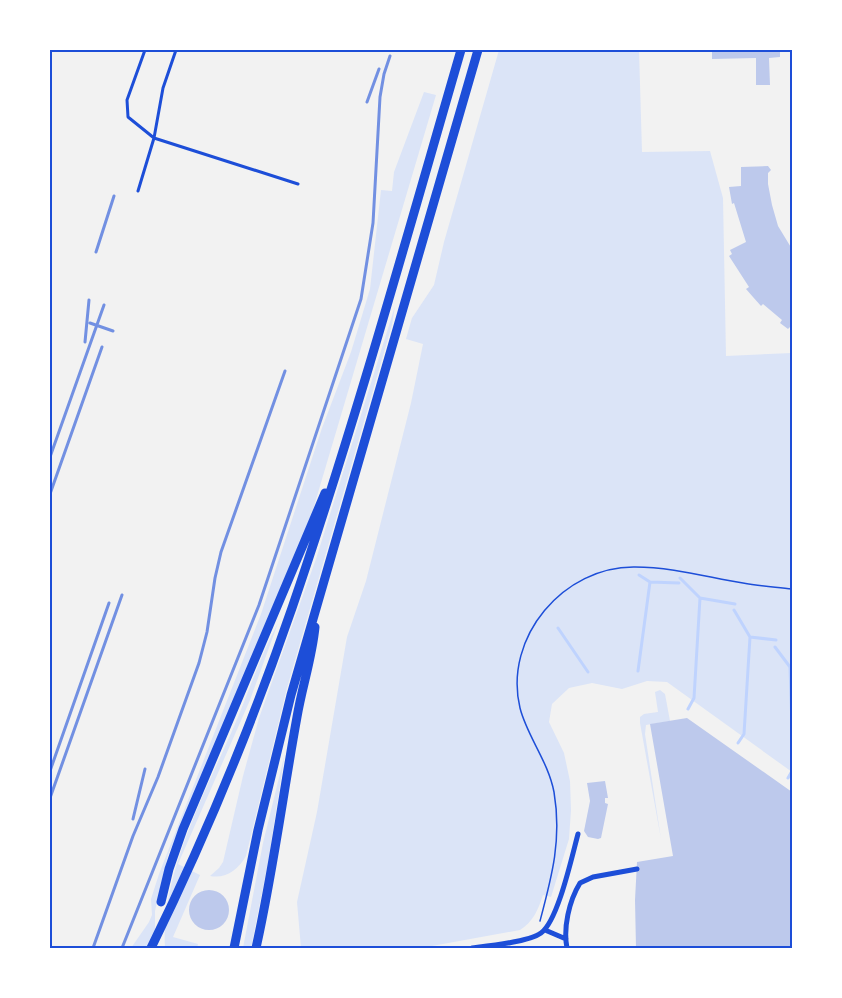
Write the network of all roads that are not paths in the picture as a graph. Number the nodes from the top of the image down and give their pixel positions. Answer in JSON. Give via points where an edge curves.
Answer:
{"nodes":[{"id":1,"x":145,"y":50,"type":"edge"},
{"id":2,"x":176,"y":50,"type":"edge"},
{"id":3,"x":461,"y":50,"type":"edge"},
{"id":4,"x":478,"y":50,"type":"edge"},
{"id":5,"x":154,"y":138,"type":"junction"},
{"id":6,"x":298,"y":184,"type":"dead end"},
{"id":7,"x":138,"y":191,"type":"dead end"},
{"id":8,"x":339,"y":464,"type":"junction"},
{"id":9,"x":317,"y":604,"type":"junction"},
{"id":10,"x":579,"y":834,"type":"dead end"},
{"id":11,"x":637,"y":869,"type":"dead end"},
{"id":12,"x":161,"y":902,"type":"dead end"},
{"id":13,"x":545,"y":930,"type":"junction"},
{"id":14,"x":566,"y":939,"type":"junction"},
{"id":15,"x":152,"y":948,"type":"edge"},
{"id":16,"x":234,"y":948,"type":"edge"},
{"id":17,"x":256,"y":948,"type":"edge"},
{"id":18,"x":472,"y":948,"type":"edge"},
{"id":19,"x":567,"y":948,"type":"edge"}],
"edges":[{"from":1,"to":5,"type":"lane","via":[[127,100],[128,117]]},
{"from":2,"to":5,"type":"lane","via":[[163,88]]},
{"from":3,"to":8,"type":"highway"},
{"from":4,"to":9,"type":"highway"},
{"from":5,"to":6,"type":"lane"},
{"from":5,"to":7,"type":"lane"},
{"from":8,"to":12,"type":"highway","via":[[183,829]]},
{"from":8,"to":15,"type":"highway","via":[[292,610],[242,745]]},
{"from":9,"to":16,"type":"highway","via":[[275,756]]},
{"from":9,"to":17,"type":"highway","via":[[313,649]]},
{"from":10,"to":13,"type":"street","via":[[555,913]]},
{"from":11,"to":14,"type":"street","via":[[580,883],[570,908]]},
{"from":13,"to":14,"type":"street"},
{"from":13,"to":18,"type":"street","via":[[536,936]]},
{"from":14,"to":19,"type":"street"}]}
